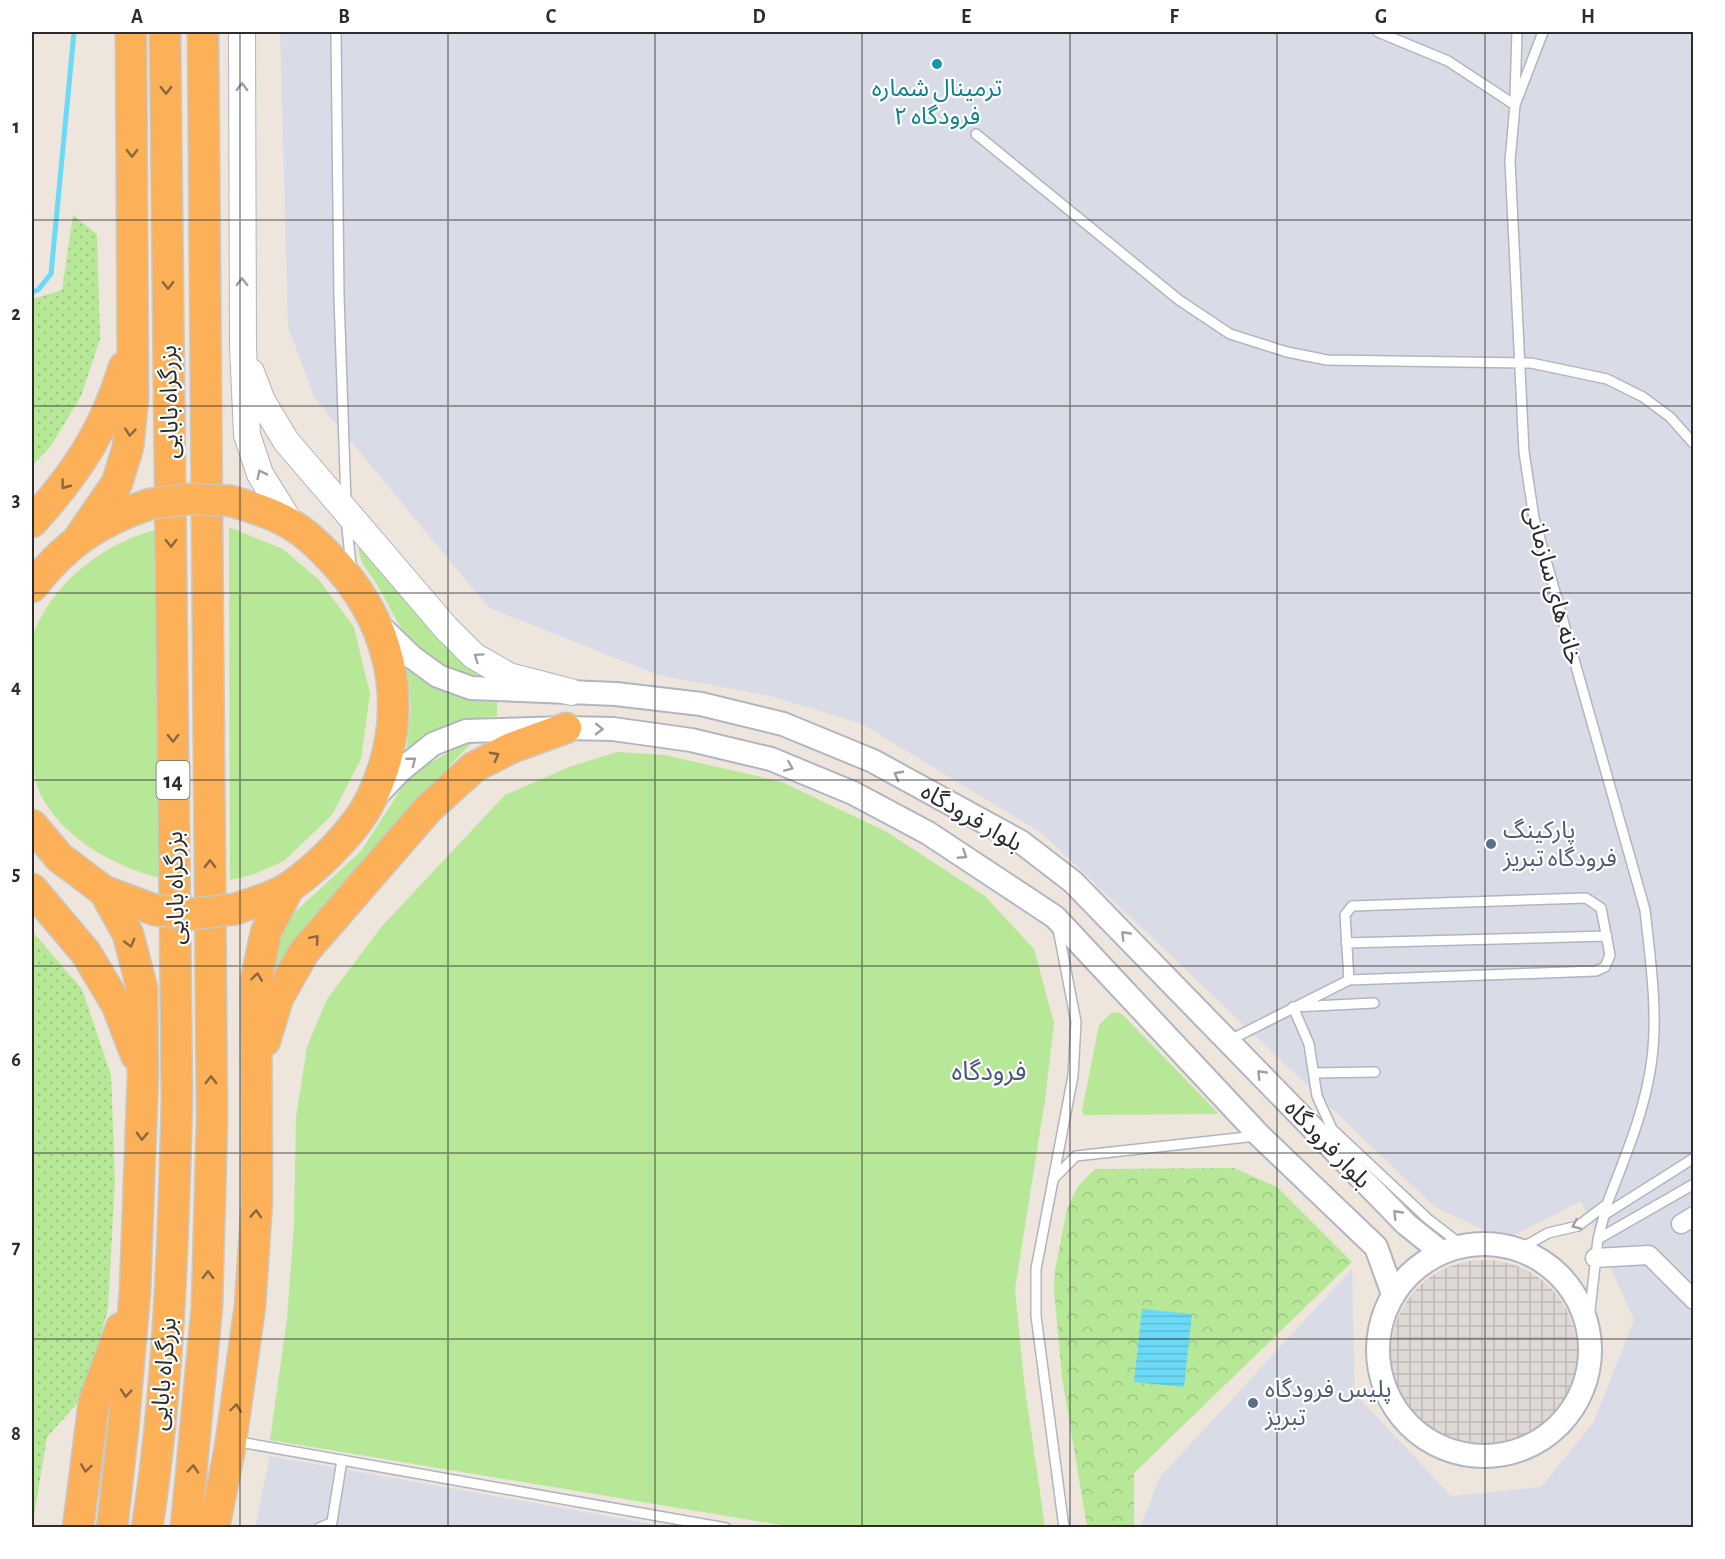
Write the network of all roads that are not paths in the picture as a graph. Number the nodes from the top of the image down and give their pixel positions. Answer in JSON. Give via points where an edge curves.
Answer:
{"nodes":[{"id":1,"x":131,"y":32,"type":"edge"},
{"id":2,"x":165,"y":32,"type":"edge"},
{"id":3,"x":203,"y":32,"type":"edge"},
{"id":4,"x":242,"y":32,"type":"edge"},
{"id":5,"x":336,"y":32,"type":"edge"},
{"id":6,"x":1378,"y":32,"type":"edge"},
{"id":7,"x":1517,"y":32,"type":"edge"},
{"id":8,"x":1544,"y":32,"type":"edge"},
{"id":9,"x":1515,"y":105,"type":"junction"},
{"id":10,"x":976,"y":134,"type":"dead end"},
{"id":11,"x":133,"y":338,"type":"junction"},
{"id":12,"x":243,"y":347,"type":"junction"},
{"id":13,"x":1520,"y":363,"type":"junction"},
{"id":14,"x":1694,"y":444,"type":"edge"},
{"id":15,"x":346,"y":509,"type":"junction"},
{"id":16,"x":32,"y":522,"type":"edge"},
{"id":17,"x":291,"y":524,"type":"junction"},
{"id":18,"x":79,"y":538,"type":"junction"},
{"id":19,"x":355,"y":585,"type":"junction"},
{"id":20,"x":32,"y":587,"type":"edge"},
{"id":21,"x":377,"y":622,"type":"junction"},
{"id":22,"x":571,"y":692,"type":"junction"},
{"id":23,"x":566,"y":728,"type":"junction"},
{"id":24,"x":370,"y":801,"type":"junction"},
{"id":25,"x":32,"y":825,"type":"edge"},
{"id":26,"x":289,"y":887,"type":"junction"},
{"id":27,"x":32,"y":889,"type":"edge"},
{"id":28,"x":104,"y":891,"type":"junction"},
{"id":29,"x":1055,"y":918,"type":"junction"},
{"id":30,"x":1607,"y":936,"type":"junction"},
{"id":31,"x":1346,"y":943,"type":"junction"},
{"id":32,"x":1349,"y":980,"type":"junction"},
{"id":33,"x":1374,"y":1003,"type":"dead end"},
{"id":34,"x":1293,"y":1007,"type":"junction"},
{"id":35,"x":1228,"y":1041,"type":"junction"},
{"id":36,"x":257,"y":1067,"type":"junction"},
{"id":37,"x":1375,"y":1072,"type":"dead end"},
{"id":38,"x":1314,"y":1073,"type":"junction"},
{"id":39,"x":143,"y":1074,"type":"junction"},
{"id":40,"x":1260,"y":1136,"type":"junction"},
{"id":41,"x":1694,"y":1158,"type":"edge"},
{"id":42,"x":1053,"y":1179,"type":"junction"},
{"id":43,"x":1694,"y":1184,"type":"edge"},
{"id":44,"x":1607,"y":1204,"type":"junction"},
{"id":45,"x":1604,"y":1215,"type":"junction"},
{"id":46,"x":1598,"y":1239,"type":"junction"},
{"id":47,"x":1452,"y":1249,"type":"junction"},
{"id":48,"x":1518,"y":1250,"type":"junction"},
{"id":49,"x":1595,"y":1258,"type":"junction"},
{"id":50,"x":135,"y":1291,"type":"junction"},
{"id":51,"x":1393,"y":1294,"type":"junction"},
{"id":52,"x":1694,"y":1300,"type":"edge"},
{"id":53,"x":1588,"y":1328,"type":"junction"},
{"id":54,"x":231,"y":1440,"type":"junction"},
{"id":55,"x":342,"y":1460,"type":"junction"},
{"id":56,"x":331,"y":1525,"type":"edge"},
{"id":57,"x":694,"y":1525,"type":"edge"},
{"id":58,"x":78,"y":1527,"type":"edge"},
{"id":59,"x":112,"y":1527,"type":"edge"},
{"id":60,"x":147,"y":1527,"type":"edge"},
{"id":61,"x":186,"y":1527,"type":"edge"},
{"id":62,"x":214,"y":1527,"type":"edge"},
{"id":63,"x":319,"y":1527,"type":"edge"},
{"id":64,"x":726,"y":1527,"type":"edge"},
{"id":65,"x":1064,"y":1527,"type":"edge"}],
"edges":[{"from":1,"to":11,"type":"highway","one_way":true},
{"from":2,"to":60,"type":"highway","name":"بزرگراه بابایی","number":"14","one_way":true,"via":[[177,1101],[165,1368]]},
{"from":61,"to":3,"type":"highway","name":"بزرگراه بابایی","number":"14","one_way":true,"via":[[207,1306],[212,1120]]},
{"from":12,"to":4,"type":"main road","one_way":true},
{"from":5,"to":15,"type":"lane"},
{"from":6,"to":9,"type":"lane","via":[[1448,61]]},
{"from":7,"to":9,"type":"lane"},
{"from":8,"to":9,"type":"lane"},
{"from":9,"to":13,"type":"lane","name":"خانه های سازمانی","via":[[1510,161]]},
{"from":10,"to":13,"type":"lane","via":[[1179,300],[1230,334],[1327,360]]},
{"from":11,"to":16,"type":"highway","one_way":true,"via":[[116,395],[94,444]]},
{"from":11,"to":18,"type":"highway","one_way":true,"via":[[128,447],[117,483]]},
{"from":12,"to":15,"type":"main road","via":[[262,400],[286,441]]},
{"from":17,"to":12,"type":"main road","one_way":true,"via":[[260,474],[247,435]]},
{"from":13,"to":14,"type":"lane","via":[[1607,379],[1643,397],[1670,417]]},
{"from":13,"to":44,"type":"lane","name":"خانه های سازمانی","via":[[1524,452],[1534,518],[1645,910],[1652,974],[1652,1058],[1634,1132]]},
{"from":15,"to":19,"type":"lane","via":[[347,546]]},
{"from":22,"to":15,"type":"main road","one_way":true,"via":[[509,676],[474,656]]},
{"from":17,"to":18,"type":"highway","bridge":true,"via":[[231,501],[190,499],[150,504],[116,516]]},
{"from":17,"to":19,"type":"highway","via":[[326,553]]},
{"from":18,"to":20,"type":"highway","via":[[50,563]]},
{"from":19,"to":21,"type":"highway"},
{"from":21,"to":22,"type":"street","name":"بلوار فرودگاه","via":[[411,657],[438,676],[471,688]]},
{"from":21,"to":24,"type":"highway","via":[[391,668],[394,715],[386,759]]},
{"from":35,"to":22,"type":"street","name":"بلوار فرودگاه","one_way":true,"via":[[1073,882],[1021,842],[873,761],[783,724],[701,704]]},
{"from":24,"to":23,"type":"street","name":"بلوار فرودگاه","one_way":true,"via":[[433,744],[466,731]]},
{"from":23,"to":29,"type":"street","name":"بلوار فرودگاه","one_way":true,"via":[[614,729],[771,759],[928,832]]},
{"from":36,"to":23,"type":"highway","one_way":true,"via":[[278,998],[304,952],[428,808],[474,767],[511,748]]},
{"from":24,"to":26,"type":"highway","via":[[337,846]]},
{"from":25,"to":28,"type":"highway","via":[[60,858]]},
{"from":26,"to":28,"type":"highway","bridge":true,"via":[[236,909],[193,914],[155,910]]},
{"from":36,"to":26,"type":"highway","one_way":true,"via":[[256,980],[266,932]]},
{"from":27,"to":39,"type":"highway","via":[[86,953],[117,1005]]},
{"from":28,"to":39,"type":"highway","one_way":true,"via":[[128,933],[142,988]]},
{"from":29,"to":40,"type":"street","name":"بلوار فرودگاه"},
{"from":29,"to":42,"type":"lane","via":[[1076,1022],[1072,1076]]},
{"from":30,"to":31,"type":"lane"},
{"from":30,"to":31,"type":"lane","via":[[1601,908],[1586,898],[1352,906],[1345,915]]},
{"from":30,"to":32,"type":"lane","via":[[1610,955],[1605,967],[1596,971]]},
{"from":31,"to":32,"type":"lane"},
{"from":32,"to":34,"type":"lane"},
{"from":33,"to":34,"type":"lane"},
{"from":34,"to":35,"type":"lane"},
{"from":34,"to":38,"type":"lane","via":[[1309,1044]]},
{"from":47,"to":35,"type":"street","name":"بلوار فرودگاه","one_way":true,"via":[[1406,1224]]},
{"from":54,"to":36,"type":"highway","one_way":true,"via":[[253,1270]]},
{"from":37,"to":38,"type":"lane"},
{"from":38,"to":47,"type":"lane","via":[[1317,1096],[1332,1129],[1428,1219]]},
{"from":39,"to":50,"type":"highway","one_way":true},
{"from":40,"to":42,"type":"lane","via":[[1076,1156]]},
{"from":40,"to":51,"type":"street","name":"بلوار فرودگاه","via":[[1376,1247]]},
{"from":41,"to":45,"type":"lane"},
{"from":42,"to":65,"type":"lane","via":[[1036,1269],[1036,1316]]},
{"from":43,"to":46,"type":"lane"},
{"from":44,"to":45,"type":"lane","name":"خانه های سازمانی"},
{"from":44,"to":48,"type":"lane","one_way":true,"via":[[1578,1226],[1548,1233]]},
{"from":45,"to":46,"type":"lane","name":"خانه های سازمانی"},
{"from":46,"to":49,"type":"lane","name":"خانه های سازمانی"},
{"from":47,"to":48,"type":"street","via":[[1472,1244],[1503,1245]]},
{"from":47,"to":51,"type":"street","via":[[1414,1269]]},
{"from":48,"to":53,"type":"street","via":[[1559,1273],[1578,1298]]},
{"from":49,"to":52,"type":"street","via":[[1649,1255]]},
{"from":49,"to":53,"type":"lane","name":"خانه های سازمانی"},
{"from":50,"to":58,"type":"highway","name":"بزرگراه بابایی","one_way":true,"via":[[94,1402]]},
{"from":50,"to":59,"type":"highway","one_way":true},
{"from":51,"to":53,"type":"street","via":[[1380,1326],[1378,1361],[1386,1394],[1405,1423],[1433,1444],[1466,1456],[1500,1456],[1533,1446],[1561,1425],[1584,1385],[1590,1363]]},
{"from":54,"to":55,"type":"lane"},
{"from":54,"to":62,"type":"highway"},
{"from":55,"to":56,"type":"lane"},
{"from":55,"to":57,"type":"lane"},
{"from":56,"to":63,"type":"lane"},
{"from":57,"to":64,"type":"lane"}]}
